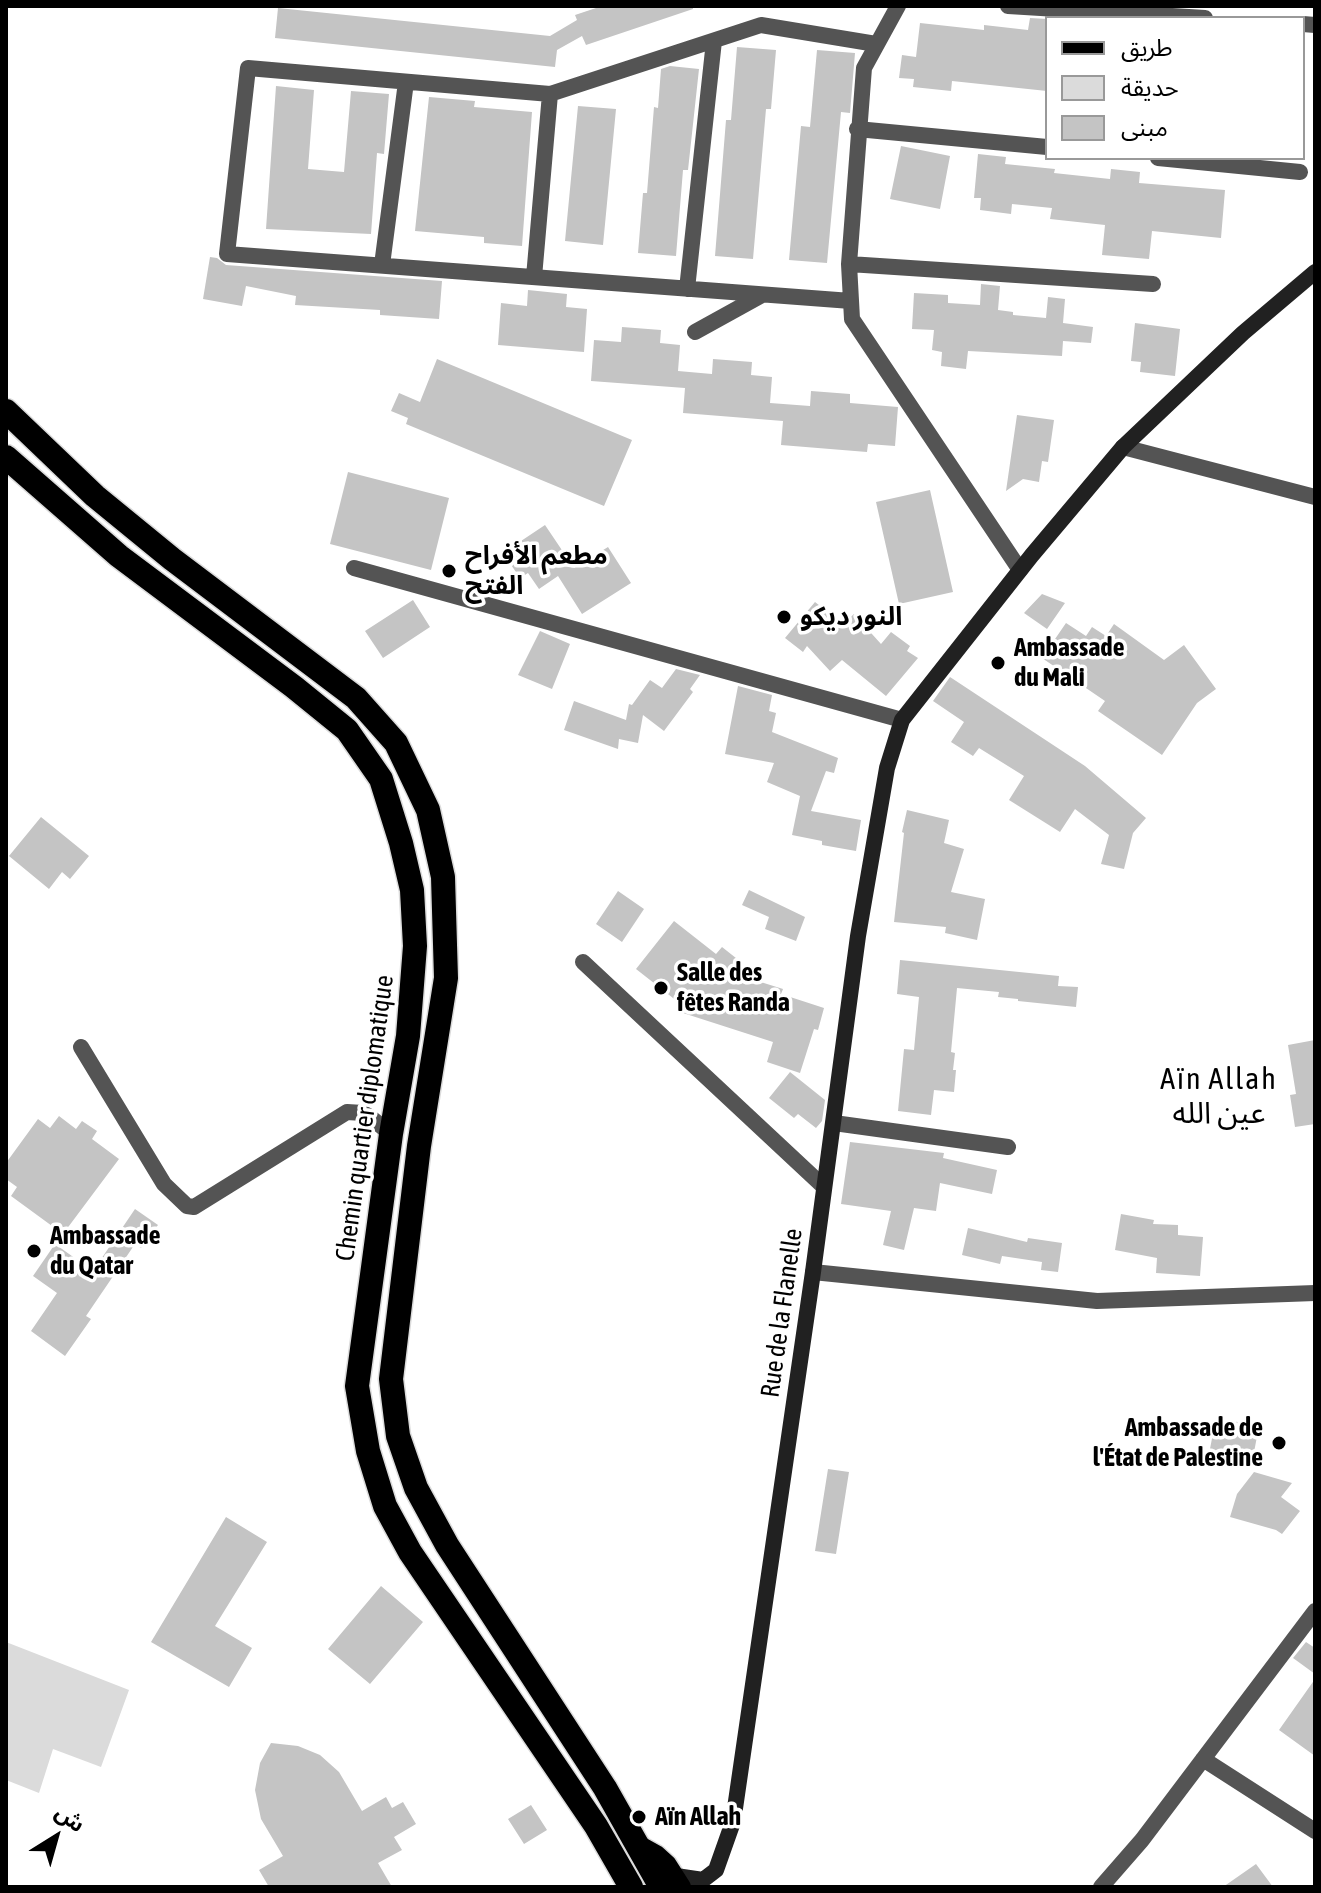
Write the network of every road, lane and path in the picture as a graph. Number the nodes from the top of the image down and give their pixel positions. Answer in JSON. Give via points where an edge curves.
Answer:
{"nodes":[{"id":1,"x":898,"y":6,"type":"edge"},
{"id":2,"x":1008,"y":6,"type":"edge"},
{"id":3,"x":1172,"y":16,"type":"edge"},
{"id":4,"x":714,"y":41,"type":"junction"},
{"id":5,"x":876,"y":44,"type":"junction"},
{"id":6,"x":406,"y":82,"type":"junction"},
{"id":7,"x":550,"y":94,"type":"junction"},
{"id":8,"x":857,"y":129,"type":"junction"},
{"id":9,"x":1045,"y":147,"type":"edge"},
{"id":10,"x":1178,"y":160,"type":"edge"},
{"id":11,"x":1300,"y":172,"type":"dead end"},
{"id":12,"x":849,"y":264,"type":"junction"},
{"id":13,"x":382,"y":265,"type":"junction"},
{"id":14,"x":1315,"y":272,"type":"edge"},
{"id":15,"x":534,"y":277,"type":"junction"},
{"id":16,"x":1153,"y":284,"type":"dead end"},
{"id":17,"x":687,"y":289,"type":"junction"},
{"id":18,"x":762,"y":295,"type":"junction"},
{"id":19,"x":851,"y":301,"type":"junction"},
{"id":20,"x":695,"y":332,"type":"dead end"},
{"id":21,"x":6,"y":411,"type":"edge"},
{"id":22,"x":1123,"y":447,"type":"junction"},
{"id":23,"x":6,"y":457,"type":"edge"},
{"id":24,"x":1315,"y":497,"type":"edge"},
{"id":25,"x":354,"y":568,"type":"dead end"},
{"id":26,"x":1020,"y":570,"type":"junction"},
{"id":27,"x":902,"y":720,"type":"junction"},
{"id":28,"x":583,"y":962,"type":"dead end"},
{"id":29,"x":81,"y":1047,"type":"dead end"},
{"id":30,"x":834,"y":1123,"type":"junction"},
{"id":31,"x":391,"y":1134,"type":"junction"},
{"id":32,"x":1008,"y":1147,"type":"dead end"},
{"id":33,"x":824,"y":1187,"type":"junction"},
{"id":34,"x":813,"y":1272,"type":"junction"},
{"id":35,"x":1315,"y":1293,"type":"edge"},
{"id":36,"x":1315,"y":1611,"type":"edge"},
{"id":37,"x":1203,"y":1759,"type":"junction"},
{"id":38,"x":1315,"y":1831,"type":"edge"},
{"id":39,"x":614,"y":1857,"type":"junction"},
{"id":40,"x":673,"y":1883,"type":"edge"},
{"id":41,"x":706,"y":1883,"type":"edge"},
{"id":42,"x":621,"y":1887,"type":"edge"},
{"id":43,"x":631,"y":1887,"type":"edge"},
{"id":44,"x":1101,"y":1887,"type":"edge"}],
"edges":[{"from":1,"to":5,"type":"street"},
{"from":2,"to":3,"type":"street"},
{"from":4,"to":5,"type":"street","via":[[761,25]]},
{"from":4,"to":7,"type":"street"},
{"from":4,"to":17,"type":"street"},
{"from":5,"to":8,"type":"street","via":[[864,68]]},
{"from":6,"to":7,"type":"street"},
{"from":6,"to":13,"type":"street"},
{"from":6,"to":13,"type":"street","via":[[248,68],[227,254]]},
{"from":7,"to":15,"type":"street"},
{"from":8,"to":9,"type":"street"},
{"from":8,"to":12,"type":"street"},
{"from":10,"to":11,"type":"street"},
{"from":12,"to":16,"type":"street"},
{"from":12,"to":19,"type":"street"},
{"from":13,"to":15,"type":"street"},
{"from":14,"to":22,"type":"street"},
{"from":15,"to":17,"type":"street"},
{"from":17,"to":18,"type":"street"},
{"from":18,"to":19,"type":"street"},
{"from":18,"to":20,"type":"street"},
{"from":19,"to":26,"type":"street","via":[[852,319]]},
{"from":21,"to":40,"type":"highway","via":[[95,496],[356,698],[396,743],[428,810],[443,877],[446,978],[391,1379],[398,1436],[416,1488],[447,1545],[638,1845]]},
{"from":22,"to":24,"type":"street"},
{"from":22,"to":26,"type":"street"},
{"from":23,"to":31,"type":"highway","name":"Chemin quartier diplomatique","via":[[119,556],[347,730],[381,779],[412,890],[415,946],[408,1036]]},
{"from":25,"to":27,"type":"street"},
{"from":26,"to":27,"type":"street"},
{"from":27,"to":30,"type":"street","name":"Rue de la Flanelle","via":[[884,782],[858,936]]},
{"from":28,"to":33,"type":"street"},
{"from":29,"to":31,"type":"street","via":[[164,1184],[187,1206],[194,1207],[347,1112],[363,1113]]},
{"from":30,"to":32,"type":"street"},
{"from":30,"to":33,"type":"street","name":"Rue de la Flanelle"},
{"from":31,"to":39,"type":"highway","name":"Chemin quartier diplomatique","via":[[357,1386],[368,1451],[385,1506],[410,1552]]},
{"from":33,"to":34,"type":"street","name":"Rue de la Flanelle"},
{"from":34,"to":35,"type":"street","via":[[1097,1301]]},
{"from":34,"to":41,"type":"street","name":"Rue de la Flanelle","via":[[733,1822]]},
{"from":36,"to":37,"type":"street"},
{"from":37,"to":38,"type":"street"},
{"from":37,"to":44,"type":"street"},
{"from":39,"to":42,"type":"main road"},
{"from":39,"to":43,"type":"highway","name":"Chemin quartier diplomatique"},
{"from":40,"to":41,"type":"street","name":"Rue de la Flanelle"}]}
